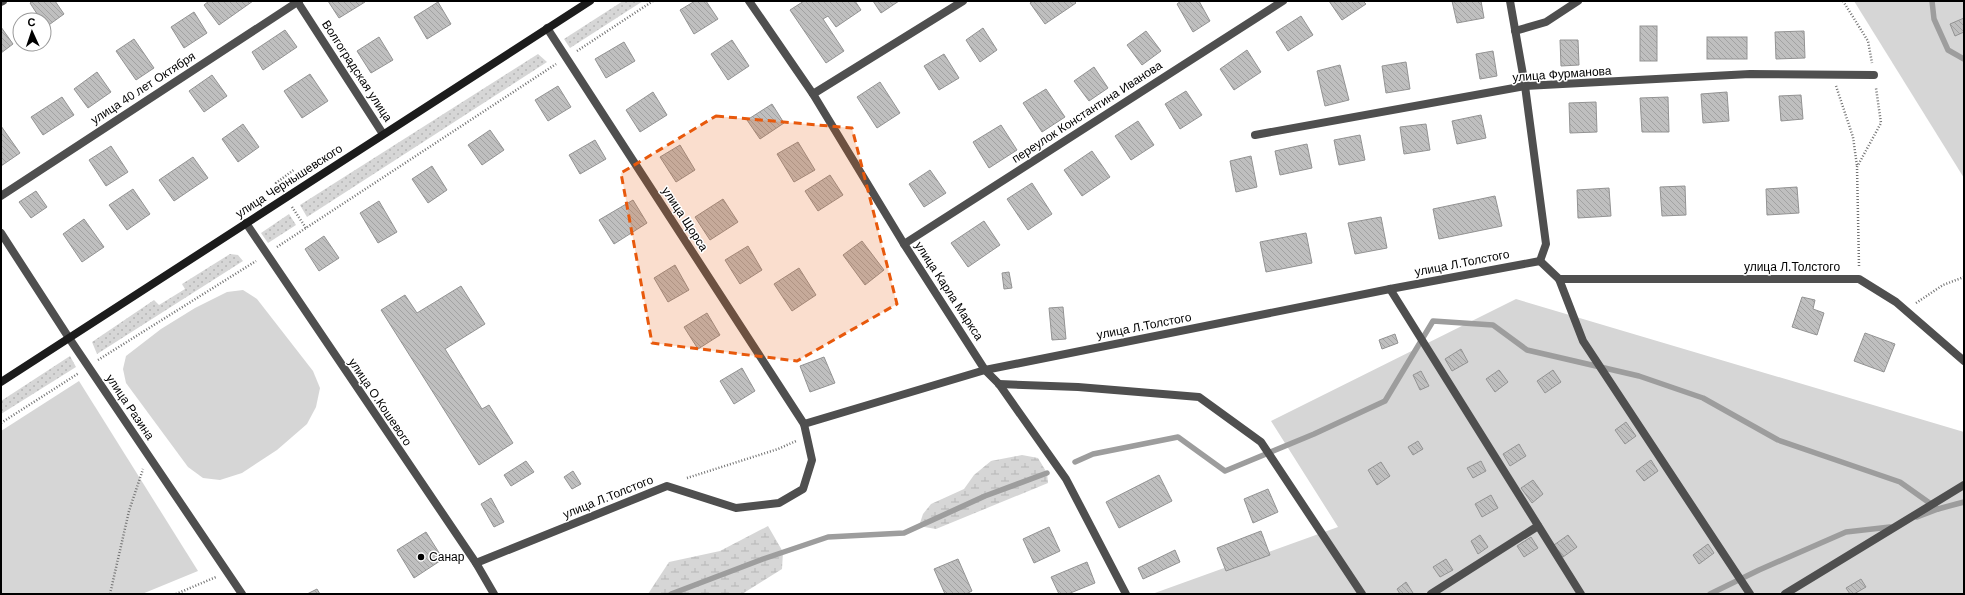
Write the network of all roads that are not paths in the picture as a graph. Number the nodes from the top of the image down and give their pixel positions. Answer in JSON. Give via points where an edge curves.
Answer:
{"nodes":[{"id":1,"x":297,"y":1,"type":"edge"},
{"id":2,"x":590,"y":1,"type":"edge"},
{"id":3,"x":749,"y":1,"type":"edge"},
{"id":4,"x":963,"y":1,"type":"edge"},
{"id":5,"x":1283,"y":1,"type":"edge"},
{"id":6,"x":1510,"y":1,"type":"edge"},
{"id":7,"x":1578,"y":1,"type":"edge"},
{"id":8,"x":547,"y":28,"type":"junction"},
{"id":9,"x":1515,"y":31,"type":"junction"},
{"id":10,"x":1874,"y":75,"type":"road end"},
{"id":11,"x":1525,"y":86,"type":"junction"},
{"id":12,"x":813,"y":94,"type":"junction"},
{"id":13,"x":384,"y":134,"type":"junction"},
{"id":14,"x":1255,"y":135,"type":"dead end"},
{"id":15,"x":1,"y":196,"type":"edge"},
{"id":16,"x":246,"y":223,"type":"junction"},
{"id":17,"x":1,"y":233,"type":"edge"},
{"id":18,"x":904,"y":244,"type":"junction"},
{"id":19,"x":1540,"y":261,"type":"junction"},
{"id":20,"x":1559,"y":279,"type":"junction"},
{"id":21,"x":1390,"y":289,"type":"junction"},
{"id":22,"x":69,"y":338,"type":"junction"},
{"id":23,"x":1964,"y":361,"type":"edge"},
{"id":24,"x":985,"y":370,"type":"junction"},
{"id":25,"x":1,"y":382,"type":"edge"},
{"id":26,"x":999,"y":384,"type":"junction"},
{"id":27,"x":804,"y":424,"type":"junction"},
{"id":28,"x":1964,"y":486,"type":"edge"},
{"id":29,"x":1538,"y":526,"type":"junction"},
{"id":30,"x":476,"y":563,"type":"junction"},
{"id":31,"x":242,"y":594,"type":"edge"},
{"id":32,"x":494,"y":594,"type":"edge"},
{"id":33,"x":1126,"y":594,"type":"edge"},
{"id":34,"x":1362,"y":594,"type":"edge"},
{"id":35,"x":1431,"y":594,"type":"edge"},
{"id":36,"x":1581,"y":594,"type":"edge"},
{"id":37,"x":1750,"y":594,"type":"edge"},
{"id":38,"x":1785,"y":594,"type":"edge"}],
"edges":[{"from":1,"to":13,"type":"street","name":"Волгоградская улица"},
{"from":1,"to":15,"type":"street","name":"улица 40 лет Октября"},
{"from":2,"to":8,"type":"street","name":"улица Чернышевского"},
{"from":3,"to":12,"type":"street","name":"улица Карла Маркса"},
{"from":4,"to":12,"type":"street"},
{"from":5,"to":18,"type":"street","name":"переулок Константина Иванова"},
{"from":6,"to":9,"type":"street"},
{"from":7,"to":9,"type":"street","via":[[1546,22]]},
{"from":8,"to":13,"type":"street","name":"улица Чернышевского"},
{"from":8,"to":27,"type":"street","name":"улица Щорса"},
{"from":9,"to":11,"type":"street"},
{"from":10,"to":11,"type":"street","name":"улица Фурманова","via":[[1750,74]]},
{"from":11,"to":14,"type":"street","name":"улица Фурманова"},
{"from":11,"to":19,"type":"street","via":[[1546,244]]},
{"from":12,"to":18,"type":"street","name":"улица Карла Маркса"},
{"from":13,"to":16,"type":"street","name":"улица Чернышевского"},
{"from":16,"to":22,"type":"street","name":"улица Чернышевского"},
{"from":16,"to":30,"type":"street","name":"улица О.Кошевого"},
{"from":17,"to":22,"type":"street","name":"улица Разина"},
{"from":18,"to":24,"type":"street","name":"улица Карла Маркса"},
{"from":19,"to":20,"type":"street"},
{"from":19,"to":21,"type":"street","name":"улица Л.Толстого"},
{"from":20,"to":23,"type":"street","name":"улица Л.Толстого","via":[[1859,279],[1896,302]]},
{"from":20,"to":37,"type":"street","via":[[1583,341]]},
{"from":21,"to":24,"type":"street","name":"улица Л.Толстого"},
{"from":21,"to":29,"type":"street"},
{"from":22,"to":25,"type":"street","name":"улица Чернышевского"},
{"from":22,"to":31,"type":"street","name":"улица Разина"},
{"from":24,"to":26,"type":"street","name":"улица Карла Маркса"},
{"from":24,"to":27,"type":"street","name":"улица Л.Толстого"},
{"from":26,"to":33,"type":"street","name":"улица Карла Маркса","via":[[1066,480]]},
{"from":26,"to":34,"type":"street","via":[[1078,387],[1199,397],[1261,442]]},
{"from":27,"to":30,"type":"street","name":"улица Л.Толстого","via":[[812,460],[803,489],[779,503],[736,508],[667,486]]},
{"from":28,"to":38,"type":"street"},
{"from":29,"to":35,"type":"street"},
{"from":29,"to":36,"type":"street"},
{"from":30,"to":32,"type":"street","name":"улица О.Кошевого"}]}
